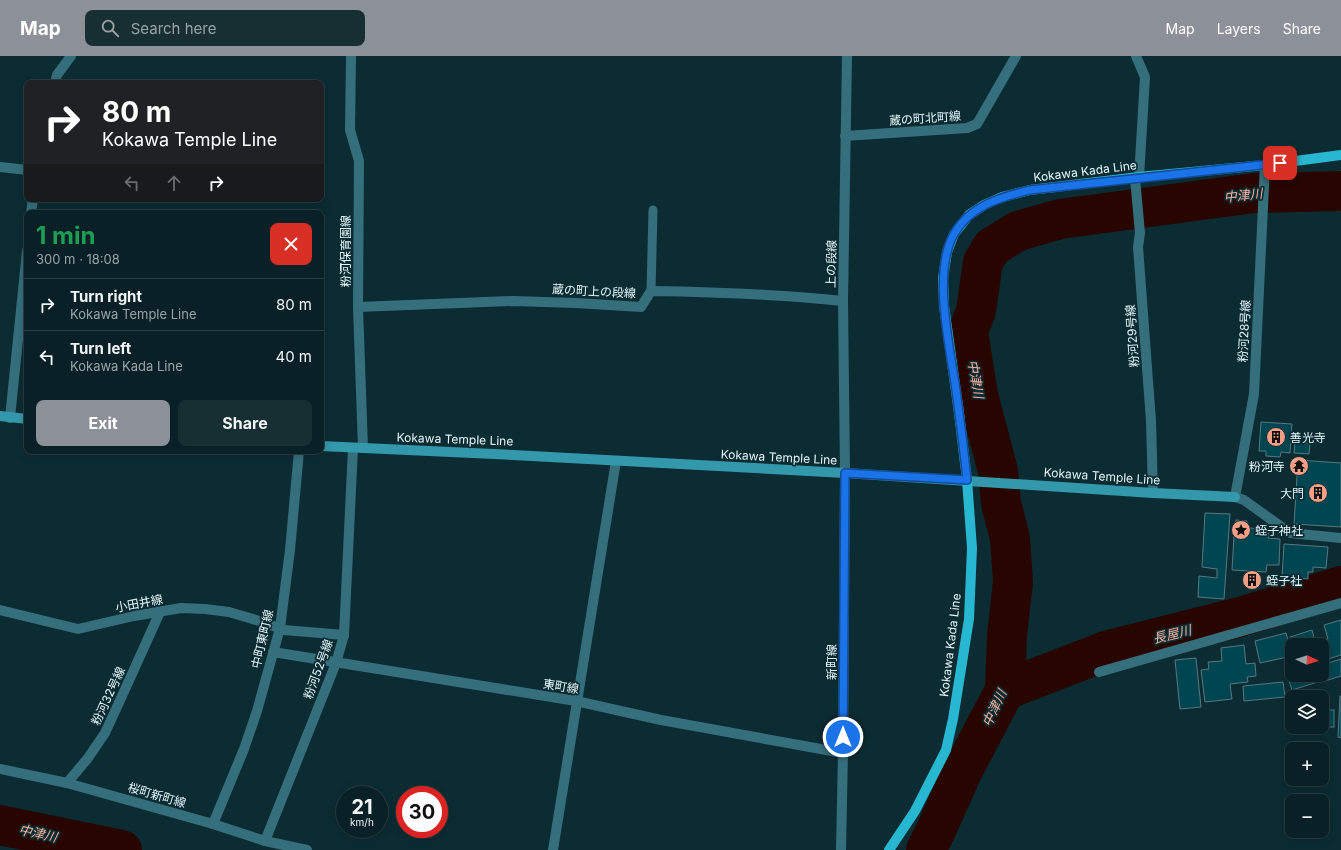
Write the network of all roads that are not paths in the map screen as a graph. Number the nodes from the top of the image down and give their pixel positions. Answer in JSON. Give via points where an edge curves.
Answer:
{"nodes":[{"id":1,"x":71,"y":56,"type":"edge"},
{"id":2,"x":350,"y":56,"type":"edge"},
{"id":3,"x":847,"y":56,"type":"edge"},
{"id":4,"x":1016,"y":56,"type":"edge"},
{"id":5,"x":1136,"y":56,"type":"edge"},
{"id":6,"x":56,"y":80,"type":"edge"},
{"id":7,"x":845,"y":136,"type":"junction"},
{"id":8,"x":1341,"y":155,"type":"edge"},
{"id":9,"x":1265,"y":165,"type":"junction"},
{"id":10,"x":0,"y":167,"type":"edge"},
{"id":11,"x":24,"y":170,"type":"edge"},
{"id":12,"x":1137,"y":181,"type":"junction"},
{"id":13,"x":654,"y":210,"type":"dead end"},
{"id":14,"x":24,"y":274,"type":"edge"},
{"id":15,"x":651,"y":291,"type":"junction"},
{"id":16,"x":843,"y":301,"type":"junction"},
{"id":17,"x":358,"y":307,"type":"junction"},
{"id":18,"x":5,"y":417,"type":"edge"},
{"id":19,"x":24,"y":419,"type":"edge"},
{"id":20,"x":324,"y":446,"type":"edge"},
{"id":21,"x":358,"y":448,"type":"junction"},
{"id":22,"x":299,"y":454,"type":"edge"},
{"id":23,"x":616,"y":461,"type":"junction"},
{"id":24,"x":845,"y":473,"type":"junction"},
{"id":25,"x":967,"y":480,"type":"junction"},
{"id":26,"x":1153,"y":493,"type":"junction"},
{"id":27,"x":1235,"y":497,"type":"junction"},
{"id":28,"x":1341,"y":538,"type":"edge"},
{"id":29,"x":1341,"y":603,"type":"edge"},
{"id":30,"x":0,"y":610,"type":"edge"},
{"id":31,"x":160,"y":612,"type":"junction"},
{"id":32,"x":282,"y":629,"type":"junction"},
{"id":33,"x":344,"y":635,"type":"junction"},
{"id":34,"x":273,"y":652,"type":"junction"},
{"id":35,"x":336,"y":663,"type":"junction"},
{"id":36,"x":1099,"y":672,"type":"dead end"},
{"id":37,"x":576,"y":702,"type":"junction"},
{"id":38,"x":843,"y":753,"type":"junction"},
{"id":39,"x":0,"y":769,"type":"edge"},
{"id":40,"x":67,"y":783,"type":"junction"},
{"id":41,"x":213,"y":824,"type":"junction"},
{"id":42,"x":265,"y":841,"type":"junction"},
{"id":43,"x":288,"y":848,"type":"edge"},
{"id":44,"x":307,"y":850,"type":"edge"},
{"id":45,"x":553,"y":850,"type":"edge"},
{"id":46,"x":841,"y":850,"type":"edge"},
{"id":47,"x":889,"y":850,"type":"edge"}],
"edges":[{"from":1,"to":6,"type":"street"},
{"from":2,"to":17,"type":"street","name":"粉河保育園線","via":[[350,130],[359,162]]},
{"from":3,"to":7,"type":"street","name":"上の段線"},
{"from":4,"to":7,"type":"street","name":"蔵の町北町線","via":[[977,124],[967,128]]},
{"from":5,"to":12,"type":"street","name":"粉河29号線","via":[[1145,77]]},
{"from":7,"to":16,"type":"street","name":"上の段線"},
{"from":8,"to":9,"type":"main road","name":"Kokawa Kada Line"},
{"from":9,"to":12,"type":"main road","name":"Kokawa Kada Line"},
{"from":9,"to":27,"type":"street","name":"粉河28号線","via":[[1254,394]]},
{"from":10,"to":11,"type":"street"},
{"from":12,"to":25,"type":"main road","name":"Kokawa Kada Line","via":[[1030,190],[1002,197],[969,215],[954,234],[947,252],[943,278],[944,306]]},
{"from":12,"to":26,"type":"street","name":"粉河29号線","via":[[1140,233],[1138,247],[1151,421]]},
{"from":13,"to":15,"type":"lane"},
{"from":14,"to":18,"type":"street"},
{"from":15,"to":16,"type":"street","name":"蔵の町上の段線","via":[[781,295]]},
{"from":15,"to":17,"type":"street","name":"蔵の町上の段線","via":[[641,307],[514,301]]},
{"from":16,"to":24,"type":"street","name":"上の段線"},
{"from":17,"to":21,"type":"street","name":"粉河保育園線"},
{"from":18,"to":19,"type":"main road"},
{"from":20,"to":21,"type":"main road","name":"Kokawa Temple Line"},
{"from":21,"to":23,"type":"main road","name":"Kokawa Temple Line"},
{"from":21,"to":33,"type":"street","name":"粉河52号線"},
{"from":22,"to":32,"type":"street","name":"中町東町線"},
{"from":23,"to":24,"type":"main road","name":"Kokawa Temple Line"},
{"from":23,"to":37,"type":"street"},
{"from":24,"to":25,"type":"main road","name":"Kokawa Temple Line"},
{"from":24,"to":38,"type":"street","name":"新町線"},
{"from":25,"to":26,"type":"main road","name":"Kokawa Temple Line"},
{"from":25,"to":47,"type":"main road","name":"Kokawa Kada Line","via":[[972,548],[969,619],[953,719],[946,750],[931,781]]},
{"from":26,"to":27,"type":"main road","name":"Kokawa Temple Line"},
{"from":27,"to":28,"type":"street","via":[[1244,500],[1290,533]]},
{"from":29,"to":36,"type":"street"},
{"from":30,"to":31,"type":"street","name":"小田井線","via":[[78,629]]},
{"from":31,"to":32,"type":"street","name":"小田井線","via":[[181,608],[229,612]]},
{"from":31,"to":40,"type":"street","name":"粉河32号線","via":[[105,733]]},
{"from":32,"to":33,"type":"street","name":"小田井線"},
{"from":32,"to":34,"type":"street","name":"中町東町線"},
{"from":33,"to":35,"type":"street","name":"粉河52号線"},
{"from":34,"to":35,"type":"street","name":"東町線"},
{"from":34,"to":41,"type":"street","name":"中町東町線","via":[[244,749]]},
{"from":35,"to":37,"type":"street","name":"東町線"},
{"from":35,"to":42,"type":"street","name":"粉河52号線"},
{"from":37,"to":38,"type":"street","name":"東町線"},
{"from":37,"to":45,"type":"street"},
{"from":38,"to":46,"type":"street","name":"新町線"},
{"from":39,"to":40,"type":"street","name":"桜町新町線"},
{"from":40,"to":41,"type":"street","name":"桜町新町線"},
{"from":41,"to":42,"type":"street","name":"桜町新町線"},
{"from":42,"to":43,"type":"street","name":"桜町新町線"},
{"from":43,"to":44,"type":"street","name":"桜町新町線"}]}
